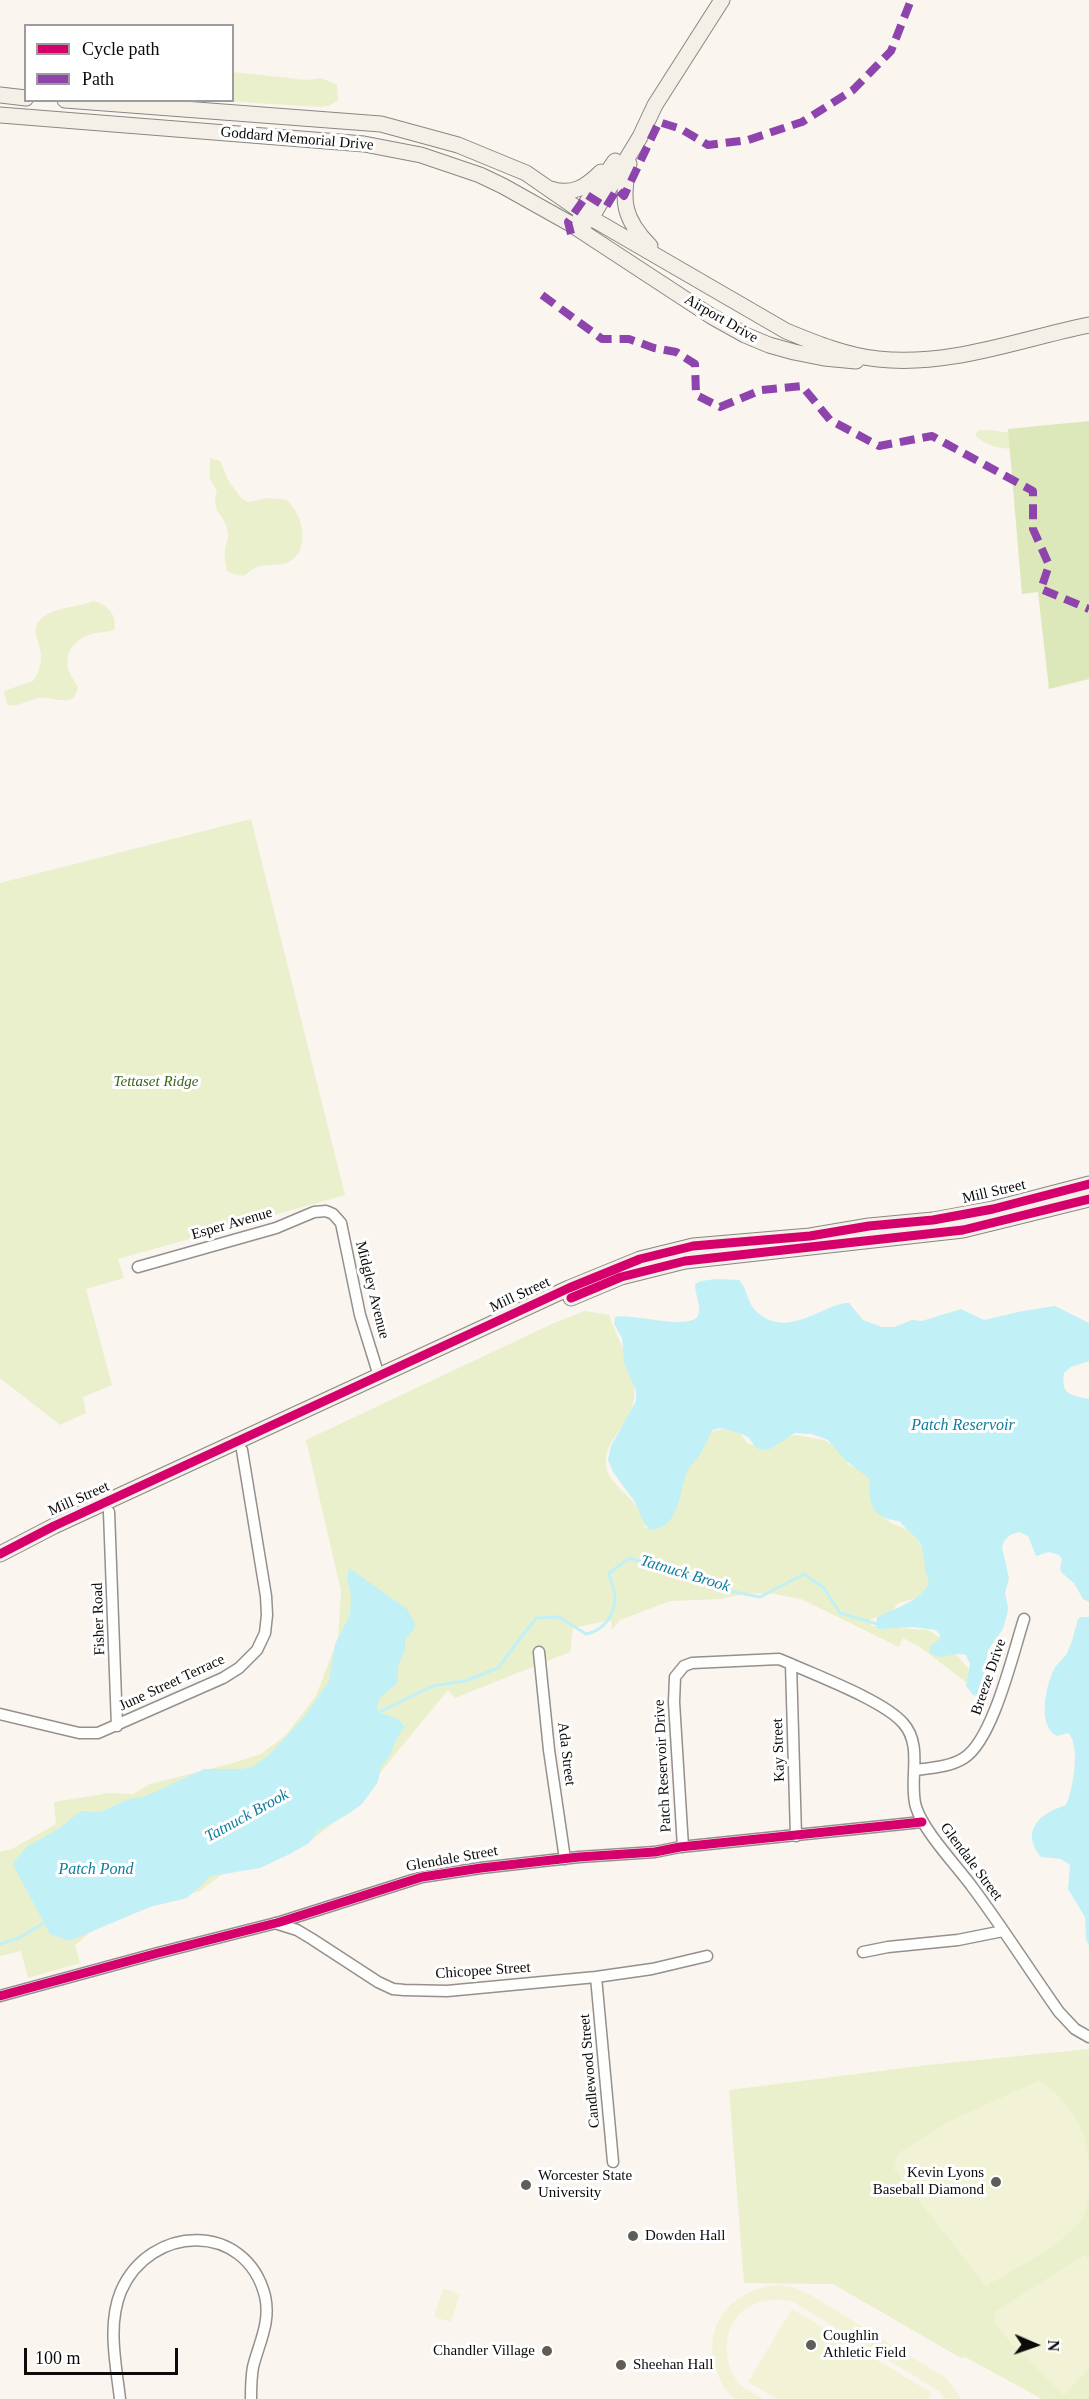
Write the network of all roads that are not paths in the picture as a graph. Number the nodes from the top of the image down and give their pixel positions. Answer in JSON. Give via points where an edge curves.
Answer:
{"nodes":[{"id":1,"x":722,"y":0,"type":"edge"},
{"id":2,"x":0,"y":95,"type":"edge"},
{"id":3,"x":24,"y":98,"type":"edge"},
{"id":4,"x":90,"y":102,"type":"edge"},
{"id":5,"x":655,"y":105,"type":"junction"},
{"id":6,"x":0,"y":115,"type":"edge"},
{"id":7,"x":640,"y":137,"type":"junction"},
{"id":8,"x":616,"y":158,"type":"junction"},
{"id":9,"x":549,"y":189,"type":"junction"},
{"id":10,"x":586,"y":214,"type":"junction"},
{"id":11,"x":578,"y":228,"type":"junction"},
{"id":12,"x":680,"y":270,"type":"junction"},
{"id":13,"x":1089,"y":325,"type":"edge"},
{"id":14,"x":883,"y":360,"type":"junction"},
{"id":15,"x":1089,"y":1184,"type":"edge"},
{"id":16,"x":1089,"y":1199,"type":"edge"},
{"id":17,"x":333,"y":1214,"type":"joint"},
{"id":18,"x":743,"y":1248,"type":"junction"},
{"id":19,"x":138,"y":1267,"type":"dead end"},
{"id":20,"x":379,"y":1376,"type":"junction"},
{"id":21,"x":242,"y":1450,"type":"junction"},
{"id":22,"x":109,"y":1512,"type":"junction"},
{"id":23,"x":0,"y":1554,"type":"edge"},
{"id":24,"x":0,"y":1564,"type":"edge"},
{"id":25,"x":1024,"y":1620,"type":"dead end"},
{"id":26,"x":539,"y":1652,"type":"dead end"},
{"id":27,"x":791,"y":1664,"type":"junction"},
{"id":28,"x":0,"y":1714,"type":"edge"},
{"id":29,"x":117,"y":1726,"type":"junction"},
{"id":30,"x":915,"y":1770,"type":"junction"},
{"id":31,"x":922,"y":1822,"type":"junction"},
{"id":32,"x":796,"y":1836,"type":"junction"},
{"id":33,"x":683,"y":1847,"type":"junction"},
{"id":34,"x":565,"y":1859,"type":"junction"},
{"id":35,"x":275,"y":1923,"type":"junction"},
{"id":36,"x":1003,"y":1931,"type":"junction"},
{"id":37,"x":863,"y":1952,"type":"dead end"},
{"id":38,"x":707,"y":1956,"type":"dead end"},
{"id":39,"x":596,"y":1977,"type":"junction"},
{"id":40,"x":0,"y":1996,"type":"edge"},
{"id":41,"x":1089,"y":2037,"type":"edge"},
{"id":42,"x":613,"y":2162,"type":"dead end"},
{"id":43,"x":120,"y":2399,"type":"edge"},
{"id":44,"x":251,"y":2399,"type":"edge"}],
"edges":[{"from":1,"to":5,"type":"main road","name":"Airport Drive"},
{"from":2,"to":3,"type":"main road"},
{"from":4,"to":9,"type":"main road","name":"Goddard Memorial Drive","via":[[381,124],[490,157],[526,173]]},
{"from":5,"to":7,"type":"main road","name":"Airport Drive"},
{"from":5,"to":8,"type":"main road","name":"Airport Drive"},
{"from":6,"to":11,"type":"main road","name":"Goddard Memorial Drive","via":[[402,150],[480,175]]},
{"from":7,"to":10,"type":"main road","name":"Airport Drive"},
{"from":7,"to":12,"type":"main road","name":"Airport Drive","via":[[629,162],[624,188],[628,218],[651,247]]},
{"from":8,"to":9,"type":"main road","via":[[580,189]]},
{"from":8,"to":10,"type":"main road","name":"Airport Drive"},
{"from":9,"to":10,"type":"main road","name":"Goddard Memorial Drive"},
{"from":10,"to":11,"type":"main road","name":"Airport Drive"},
{"from":10,"to":12,"type":"main road","name":"Airport Drive"},
{"from":11,"to":14,"type":"main road","name":"Airport Drive","via":[[745,335],[824,358]]},
{"from":12,"to":14,"type":"main road","name":"Airport Drive","via":[[786,331]]},
{"from":13,"to":14,"type":"main road","name":"Airport Drive","via":[[949,357]]},
{"from":15,"to":18,"type":"main road","name":"Mill Street","via":[[993,1209]]},
{"from":16,"to":18,"type":"main road","name":"Mill Street","via":[[963,1230]]},
{"from":17,"to":19,"type":"street","name":"Esper Avenue","via":[[314,1212],[276,1228]]},
{"from":17,"to":20,"type":"street","name":"Midgley Avenue","via":[[341,1223],[360,1315]]},
{"from":18,"to":20,"type":"main road","name":"Mill Street","via":[[693,1246],[630,1263]]},
{"from":18,"to":21,"type":"main road","name":"Mill Street","via":[[621,1277],[573,1296]]},
{"from":20,"to":23,"type":"main road","name":"Mill Street"},
{"from":21,"to":22,"type":"main road","name":"Mill Street"},
{"from":21,"to":29,"type":"street","name":"June Street Terrace","via":[[267,1602],[262,1639],[249,1660],[228,1675]]},
{"from":22,"to":24,"type":"main road","name":"Mill Street"},
{"from":22,"to":29,"type":"street","name":"Fisher Road"},
{"from":25,"to":30,"type":"street","name":"Breeze Drive","via":[[994,1714],[979,1743],[965,1758],[951,1764]]},
{"from":26,"to":34,"type":"street","name":"Ada Street"},
{"from":27,"to":30,"type":"street","name":"Patch Reservoir Drive","via":[[881,1706],[902,1722],[912,1738]]},
{"from":27,"to":32,"type":"street","name":"Kay Street"},
{"from":27,"to":33,"type":"street","name":"Patch Reservoir Drive","via":[[779,1659],[739,1660],[692,1663],[679,1670],[674,1702]]},
{"from":28,"to":29,"type":"street","name":"June Street Terrace","via":[[79,1733],[98,1733]]},
{"from":30,"to":31,"type":"street","name":"Patch Reservoir Drive","via":[[914,1798]]},
{"from":31,"to":32,"type":"street","name":"Glendale Street"},
{"from":31,"to":36,"type":"street","name":"Glendale Street"},
{"from":32,"to":33,"type":"street","name":"Glendale Street"},
{"from":33,"to":34,"type":"street","name":"Glendale Street"},
{"from":34,"to":35,"type":"street","name":"Glendale Street","via":[[422,1877]]},
{"from":35,"to":39,"type":"street","name":"Chicopee Street","via":[[297,1930],[393,1989],[447,1991]]},
{"from":35,"to":40,"type":"street","name":"Glendale Street"},
{"from":36,"to":37,"type":"street"},
{"from":36,"to":41,"type":"street","name":"Glendale Street","via":[[1059,2012]]},
{"from":38,"to":39,"type":"street","name":"Chicopee Street"},
{"from":39,"to":42,"type":"street","name":"Candlewood Street"},
{"from":43,"to":44,"type":"street","via":[[113,2327],[121,2291],[132,2272],[151,2253],[193,2239],[211,2241],[235,2252],[254,2271],[262,2287],[266,2323],[253,2369]]}]}
